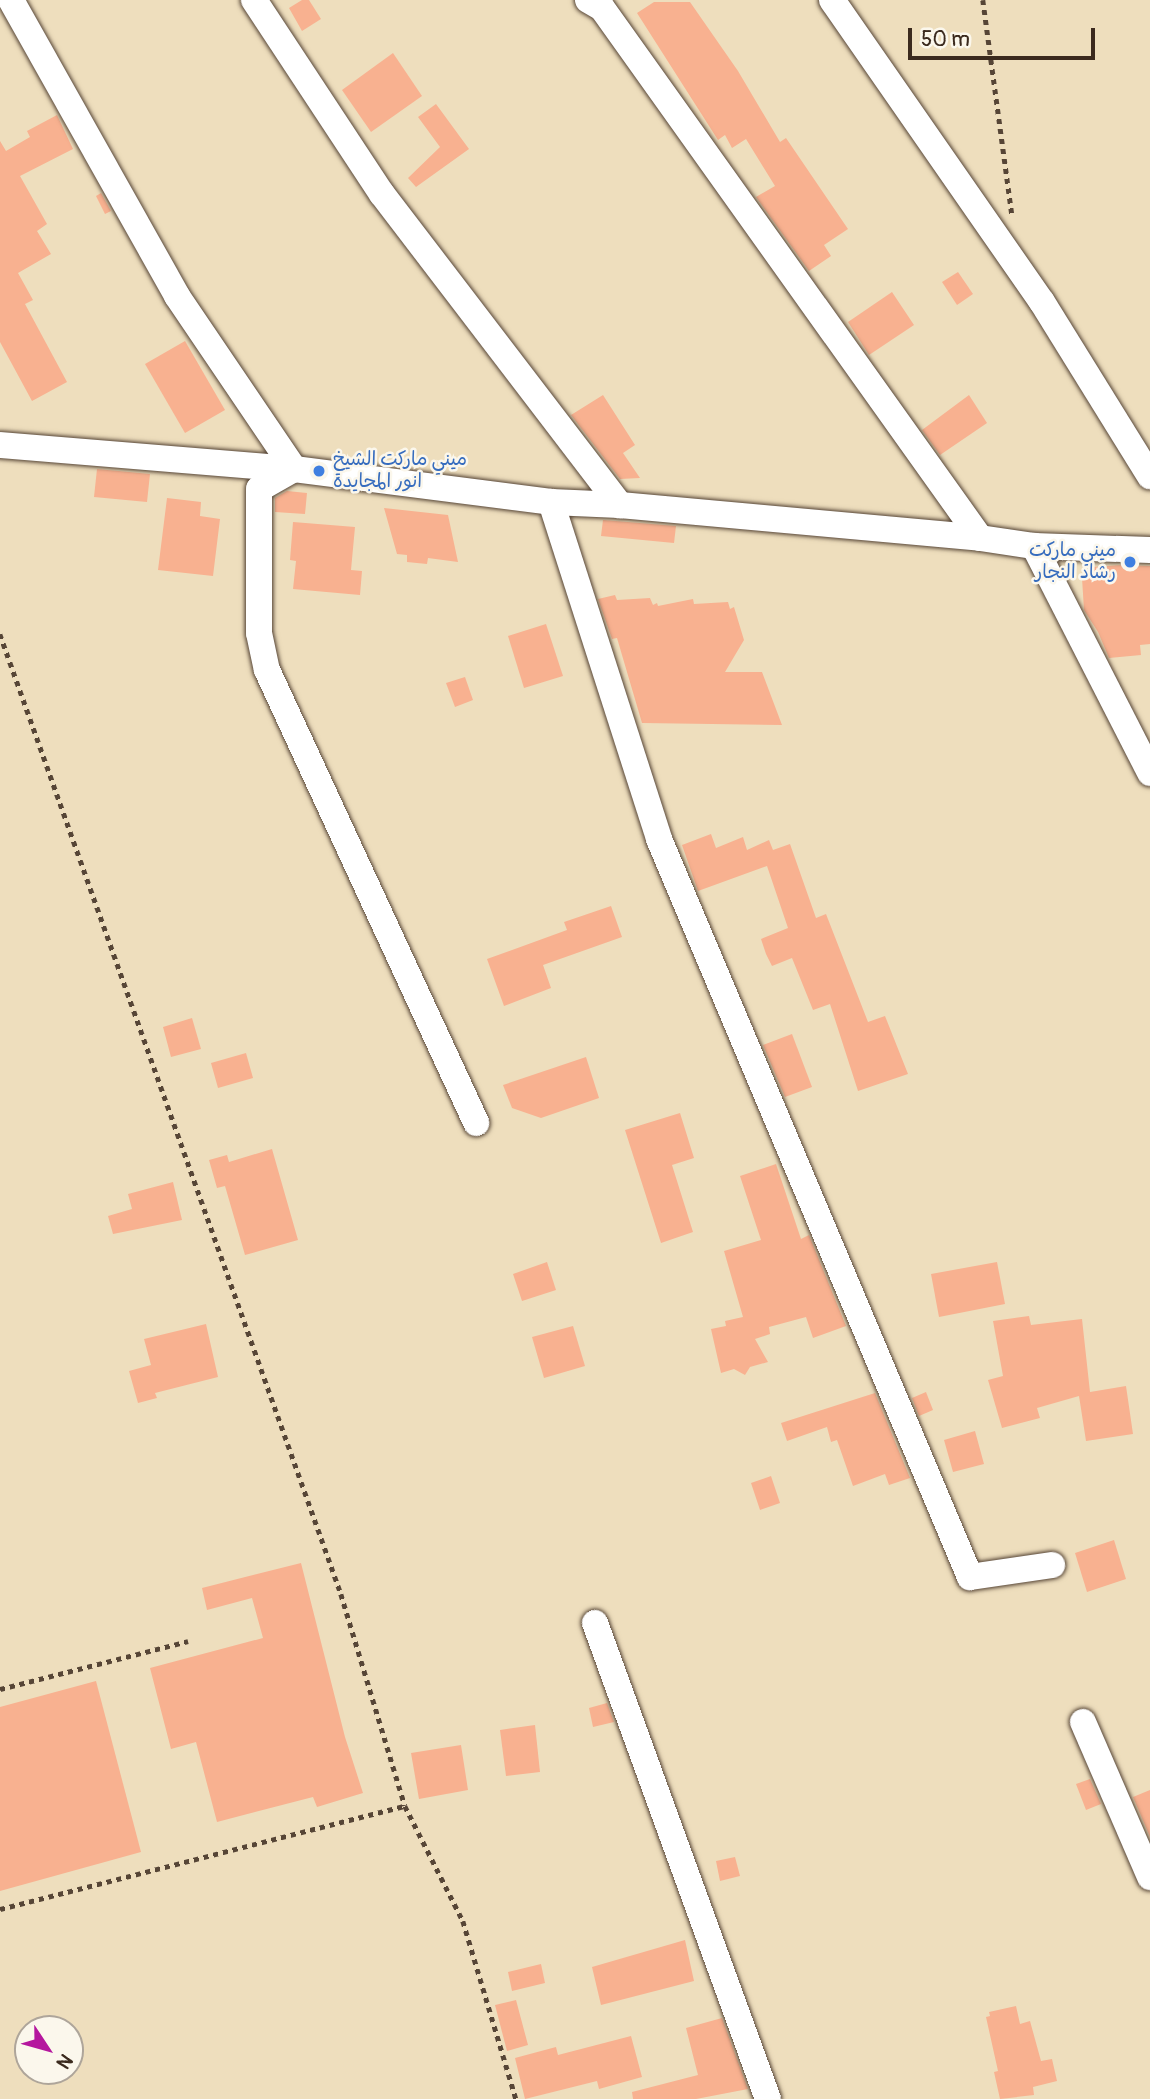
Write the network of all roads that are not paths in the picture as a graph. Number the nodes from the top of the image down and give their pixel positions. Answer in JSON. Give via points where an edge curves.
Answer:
{"nodes":[{"id":1,"x":11,"y":0,"type":"edge"},
{"id":2,"x":254,"y":0,"type":"edge"},
{"id":3,"x":588,"y":0,"type":"edge"},
{"id":4,"x":832,"y":0,"type":"edge"},
{"id":5,"x":0,"y":445,"type":"edge"},
{"id":6,"x":294,"y":469,"type":"junction"},
{"id":7,"x":1150,"y":476,"type":"edge"},
{"id":8,"x":551,"y":502,"type":"junction"},
{"id":9,"x":620,"y":505,"type":"junction"},
{"id":10,"x":981,"y":538,"type":"junction"},
{"id":11,"x":1034,"y":546,"type":"junction"},
{"id":12,"x":1150,"y":550,"type":"edge"},
{"id":13,"x":1150,"y":773,"type":"edge"},
{"id":14,"x":476,"y":1123,"type":"dead end"},
{"id":15,"x":1052,"y":1565,"type":"dead end"},
{"id":16,"x":595,"y":1623,"type":"dead end"},
{"id":17,"x":1083,"y":1723,"type":"dead end"},
{"id":18,"x":1150,"y":1877,"type":"edge"},
{"id":19,"x":768,"y":2099,"type":"edge"}],
"edges":[{"from":1,"to":6,"type":"street","via":[[177,296]]},
{"from":2,"to":9,"type":"street","via":[[382,194]]},
{"from":3,"to":10,"type":"street","via":[[602,8]]},
{"from":4,"to":7,"type":"street","via":[[1042,302]]},
{"from":5,"to":6,"type":"street"},
{"from":6,"to":8,"type":"street"},
{"from":6,"to":14,"type":"street","via":[[259,489],[259,633],[267,670]]},
{"from":8,"to":9,"type":"street"},
{"from":8,"to":15,"type":"street","via":[[659,839],[970,1577]]},
{"from":9,"to":10,"type":"street"},
{"from":10,"to":11,"type":"street"},
{"from":11,"to":12,"type":"street"},
{"from":11,"to":13,"type":"street"},
{"from":16,"to":19,"type":"street"},
{"from":17,"to":18,"type":"street"}]}
